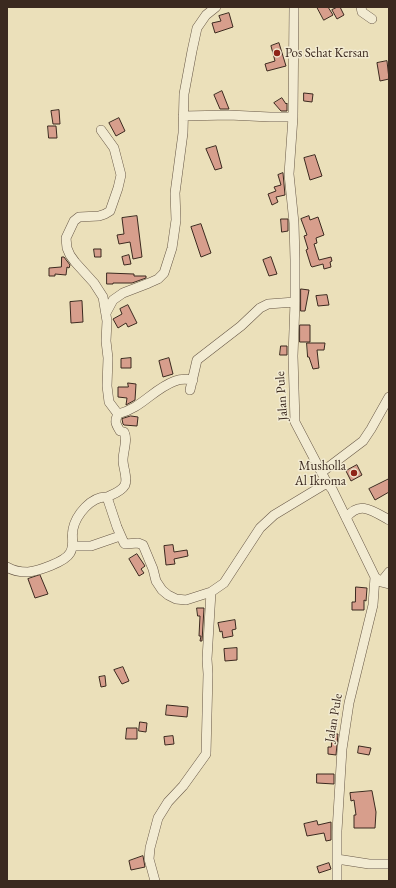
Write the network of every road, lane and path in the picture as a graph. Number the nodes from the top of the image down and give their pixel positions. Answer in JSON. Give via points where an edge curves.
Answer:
{"nodes":[{"id":1,"x":216,"y":7,"type":"edge"},
{"id":2,"x":294,"y":7,"type":"edge"},
{"id":3,"x":361,"y":7,"type":"edge"},
{"id":4,"x":372,"y":19,"type":"dead end"},
{"id":5,"x":184,"y":116,"type":"junction"},
{"id":6,"x":293,"y":117,"type":"junction"},
{"id":7,"x":101,"y":130,"type":"dead end"},
{"id":8,"x":295,"y":302,"type":"junction"},
{"id":9,"x":106,"y":313,"type":"junction"},
{"id":10,"x":193,"y":380,"type":"junction"},
{"id":11,"x":190,"y":390,"type":"dead end"},
{"id":12,"x":389,"y":397,"type":"edge"},
{"id":13,"x":118,"y":414,"type":"junction"},
{"id":14,"x":322,"y":472,"type":"junction"},
{"id":15,"x":327,"y":483,"type":"junction"},
{"id":16,"x":107,"y":496,"type":"junction"},
{"id":17,"x":346,"y":518,"type":"junction"},
{"id":18,"x":389,"y":520,"type":"edge"},
{"id":19,"x":120,"y":536,"type":"junction"},
{"id":20,"x":73,"y":546,"type":"junction"},
{"id":21,"x":7,"y":568,"type":"edge"},
{"id":22,"x":389,"y":572,"type":"edge"},
{"id":23,"x":382,"y":581,"type":"edge"},
{"id":24,"x":211,"y":592,"type":"junction"},
{"id":25,"x":337,"y":859,"type":"junction"},
{"id":26,"x":389,"y":864,"type":"edge"},
{"id":27,"x":155,"y":881,"type":"edge"},
{"id":28,"x":337,"y":881,"type":"edge"}],
"edges":[{"from":1,"to":5,"type":"street","via":[[206,15],[197,28],[184,94]]},
{"from":2,"to":6,"type":"street","name":"Jalan Pule"},
{"from":3,"to":4,"type":"street","via":[[362,12]]},
{"from":5,"to":6,"type":"street"},
{"from":5,"to":9,"type":"street","via":[[175,193],[176,220],[172,248],[164,274],[158,279],[123,293],[113,300]]},
{"from":6,"to":8,"type":"street","name":"Jalan Pule","via":[[289,174],[294,223]]},
{"from":7,"to":9,"type":"street","via":[[114,148],[120,175],[118,188],[110,211],[99,216],[80,217],[74,221],[66,238],[70,255],[94,282],[103,297]]},
{"from":8,"to":10,"type":"street","via":[[268,304],[260,308],[197,360]]},
{"from":8,"to":14,"type":"street","name":"Jalan Pule","via":[[295,422]]},
{"from":9,"to":13,"type":"street","via":[[107,386],[109,402]]},
{"from":10,"to":11,"type":"street"},
{"from":10,"to":13,"type":"street","via":[[176,381],[167,385],[136,408]]},
{"from":12,"to":14,"type":"street","via":[[362,441]]},
{"from":13,"to":16,"type":"street","via":[[116,426],[124,432],[125,437],[123,463],[126,482],[119,491]]},
{"from":14,"to":15,"type":"street","name":"Jalan Pule"},
{"from":15,"to":17,"type":"street","name":"Jalan Pule","via":[[332,488]]},
{"from":15,"to":24,"type":"street","via":[[274,515],[260,528],[224,583]]},
{"from":16,"to":19,"type":"street"},
{"from":16,"to":20,"type":"street","via":[[93,501],[81,514],[73,529]]},
{"from":17,"to":18,"type":"street","via":[[357,508],[363,508]]},
{"from":17,"to":23,"type":"street","name":"Jalan Pule"},
{"from":19,"to":20,"type":"street","via":[[91,546]]},
{"from":19,"to":24,"type":"street","via":[[125,544],[142,545],[156,581],[168,595],[186,600]]},
{"from":20,"to":21,"type":"street","via":[[67,558],[34,570],[20,572]]},
{"from":22,"to":23,"type":"street"},
{"from":23,"to":25,"type":"street","name":"Jalan Pule","via":[[373,605],[349,703],[342,749]]},
{"from":24,"to":27,"type":"street","via":[[206,659],[206,754],[158,818],[149,859]]},
{"from":25,"to":26,"type":"street"},
{"from":25,"to":28,"type":"street","name":"Jalan Pule"}]}
